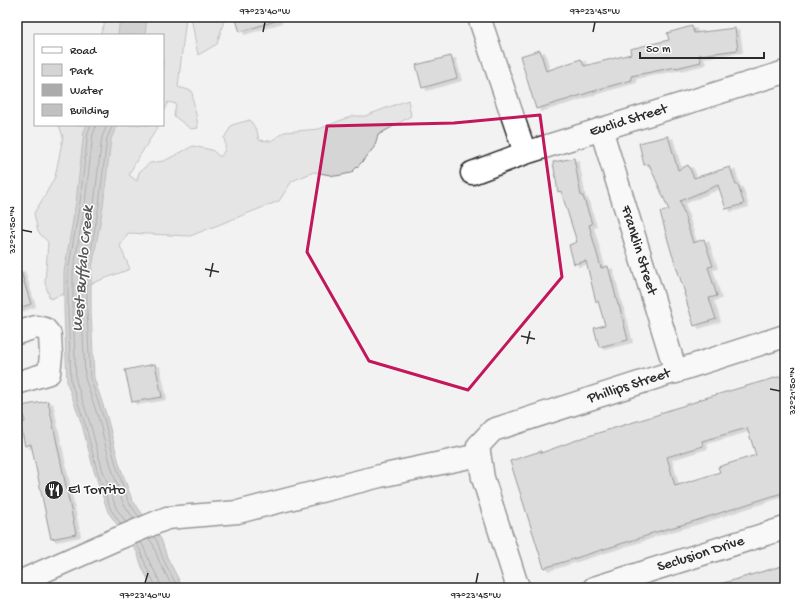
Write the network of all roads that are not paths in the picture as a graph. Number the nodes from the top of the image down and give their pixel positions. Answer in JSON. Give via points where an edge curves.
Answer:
{"nodes":[{"id":1,"x":480,"y":17,"type":"edge"},
{"id":2,"x":785,"y":72,"type":"edge"},
{"id":3,"x":601,"y":129,"type":"junction"},
{"id":4,"x":525,"y":153,"type":"junction"},
{"id":5,"x":472,"y":173,"type":"dead end"},
{"id":6,"x":17,"y":333,"type":"edge"},
{"id":7,"x":785,"y":336,"type":"edge"},
{"id":8,"x":676,"y":372,"type":"junction"},
{"id":9,"x":17,"y":383,"type":"edge"},
{"id":10,"x":479,"y":450,"type":"junction"},
{"id":11,"x":785,"y":528,"type":"edge"},
{"id":12,"x":17,"y":583,"type":"edge"},
{"id":13,"x":519,"y":588,"type":"edge"},
{"id":14,"x":594,"y":588,"type":"edge"}],
"edges":[{"from":1,"to":4,"type":"street"},
{"from":2,"to":3,"type":"street","name":"Euclid Street"},
{"from":3,"to":4,"type":"street","name":"Euclid Street"},
{"from":3,"to":8,"type":"street","name":"Franklin Street"},
{"from":4,"to":5,"type":"street","name":"Euclid Street"},
{"from":6,"to":9,"type":"street","via":[[36,327],[45,329],[50,335],[51,355],[49,373]]},
{"from":7,"to":8,"type":"street","name":"Phillips Street"},
{"from":8,"to":10,"type":"street","name":"Phillips Street","via":[[493,430]]},
{"from":10,"to":12,"type":"street","via":[[238,512],[167,518]]},
{"from":10,"to":13,"type":"street","via":[[483,478]]},
{"from":11,"to":14,"type":"street","name":"Seclusion Drive"}]}
